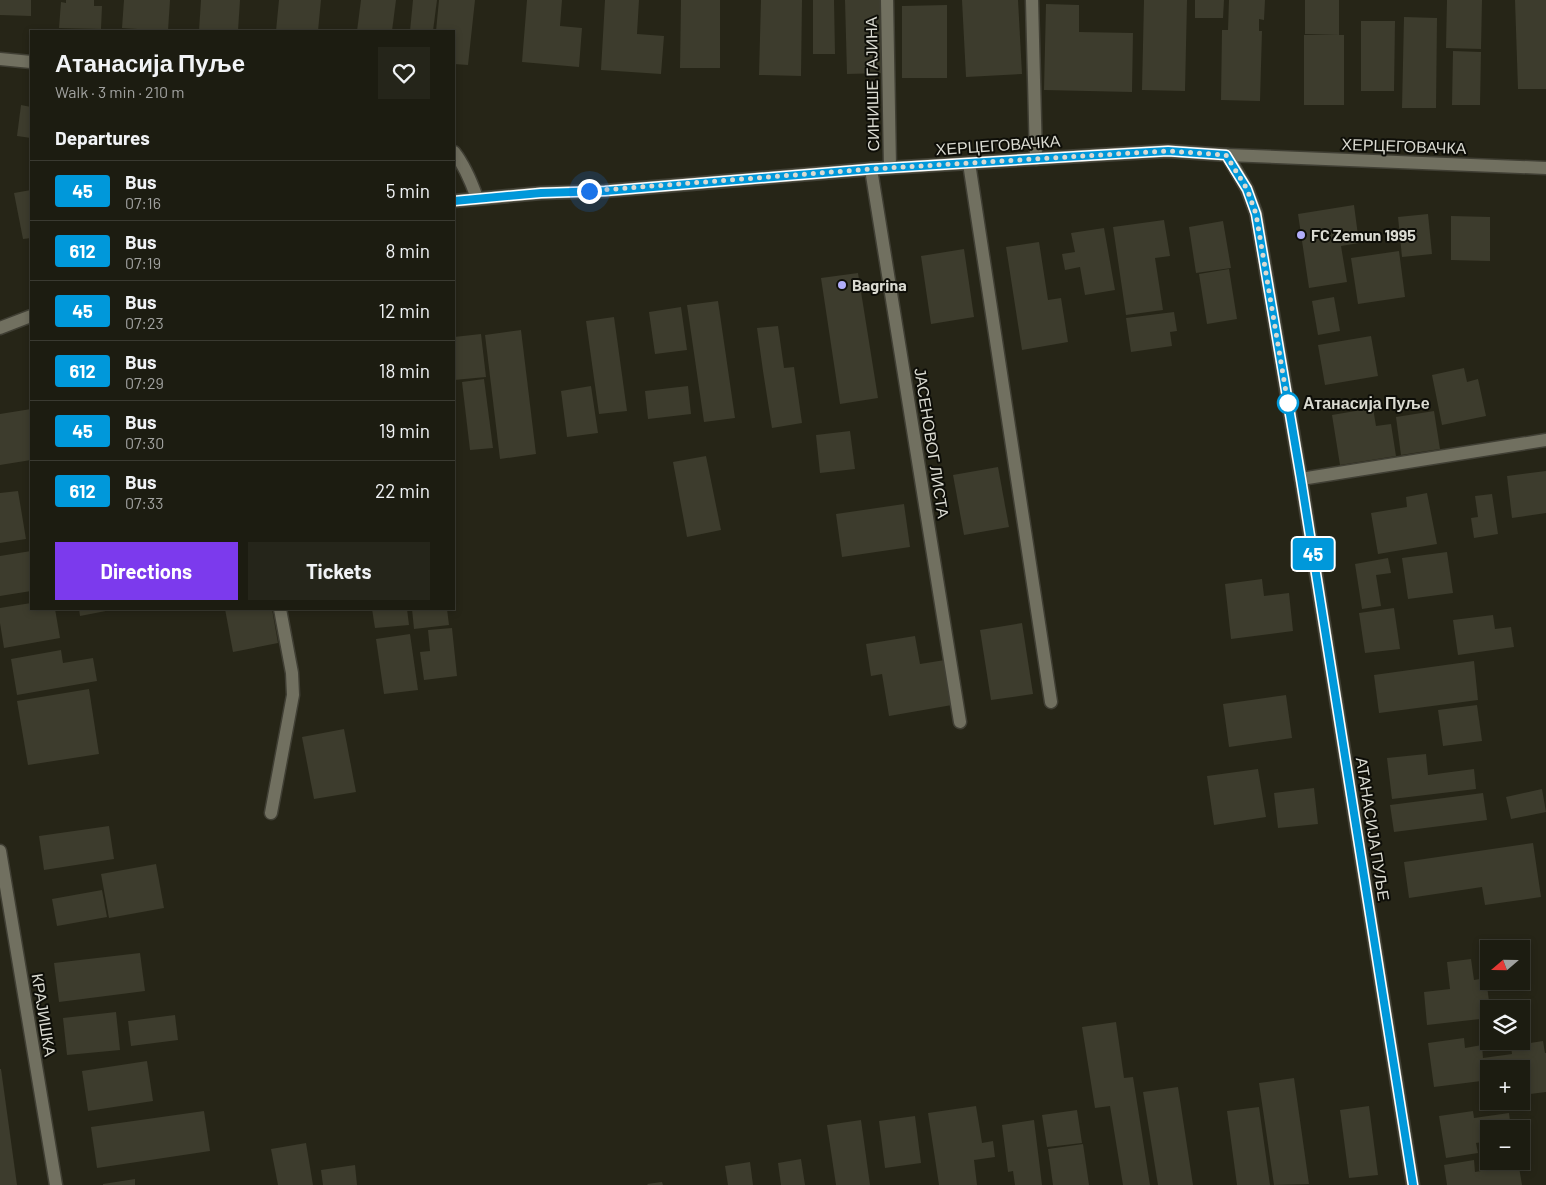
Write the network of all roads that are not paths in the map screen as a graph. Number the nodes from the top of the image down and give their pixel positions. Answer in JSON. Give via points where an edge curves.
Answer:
{"nodes":[{"id":1,"x":887,"y":0,"type":"edge"},
{"id":2,"x":1032,"y":0,"type":"edge"},
{"id":3,"x":0,"y":59,"type":"edge"},
{"id":4,"x":30,"y":62,"type":"edge"},
{"id":5,"x":455,"y":153,"type":"edge"},
{"id":6,"x":1226,"y":155,"type":"junction"},
{"id":7,"x":1036,"y":159,"type":"junction"},
{"id":8,"x":969,"y":164,"type":"junction"},
{"id":9,"x":890,"y":167,"type":"junction"},
{"id":10,"x":1546,"y":168,"type":"edge"},
{"id":11,"x":871,"y":169,"type":"junction"},
{"id":12,"x":477,"y":198,"type":"junction"},
{"id":13,"x":455,"y":201,"type":"edge"},
{"id":14,"x":30,"y":316,"type":"edge"},
{"id":15,"x":0,"y":328,"type":"edge"},
{"id":16,"x":1546,"y":440,"type":"edge"},
{"id":17,"x":1301,"y":479,"type":"junction"},
{"id":18,"x":280,"y":610,"type":"edge"},
{"id":19,"x":1051,"y":702,"type":"dead end"},
{"id":20,"x":960,"y":722,"type":"dead end"},
{"id":21,"x":271,"y":813,"type":"dead end"},
{"id":22,"x":0,"y":851,"type":"edge"},
{"id":23,"x":56,"y":1185,"type":"edge"},
{"id":24,"x":1413,"y":1185,"type":"edge"}],
"edges":[{"from":1,"to":9,"type":"street","name":"СИНИШЕ ГАЈИНА"},
{"from":2,"to":7,"type":"street"},
{"from":3,"to":4,"type":"street"},
{"from":5,"to":12,"type":"street","via":[[469,176]]},
{"from":6,"to":7,"type":"street","name":"ХЕРЦЕГОВАЧКА","via":[[1168,151]]},
{"from":6,"to":10,"type":"street","name":"ХЕРЦЕГОВАЧКА"},
{"from":6,"to":17,"type":"street","name":"АТАНАСИЈА ПУЉЕ","via":[[1247,189],[1256,214]]},
{"from":7,"to":8,"type":"street","name":"ХЕРЦЕГОВАЧКА"},
{"from":8,"to":9,"type":"street","name":"ХЕРЦЕГОВАЧКА"},
{"from":8,"to":19,"type":"street"},
{"from":9,"to":11,"type":"street","name":"ХЕРЦЕГОВАЧКА"},
{"from":11,"to":12,"type":"street","name":"ХЕРЦЕГОВАЧКА"},
{"from":11,"to":20,"type":"street","name":"ЈАСЕНОВОГ ЛИСТА"},
{"from":12,"to":13,"type":"street","name":"ХЕРЦЕГОВАЧКА"},
{"from":14,"to":15,"type":"street"},
{"from":16,"to":17,"type":"street"},
{"from":17,"to":24,"type":"street","name":"АТАНАСИЈА ПУЉЕ"},
{"from":18,"to":21,"type":"street","via":[[293,695]]},
{"from":22,"to":23,"type":"street","name":"КРАЈИШКА"}]}
